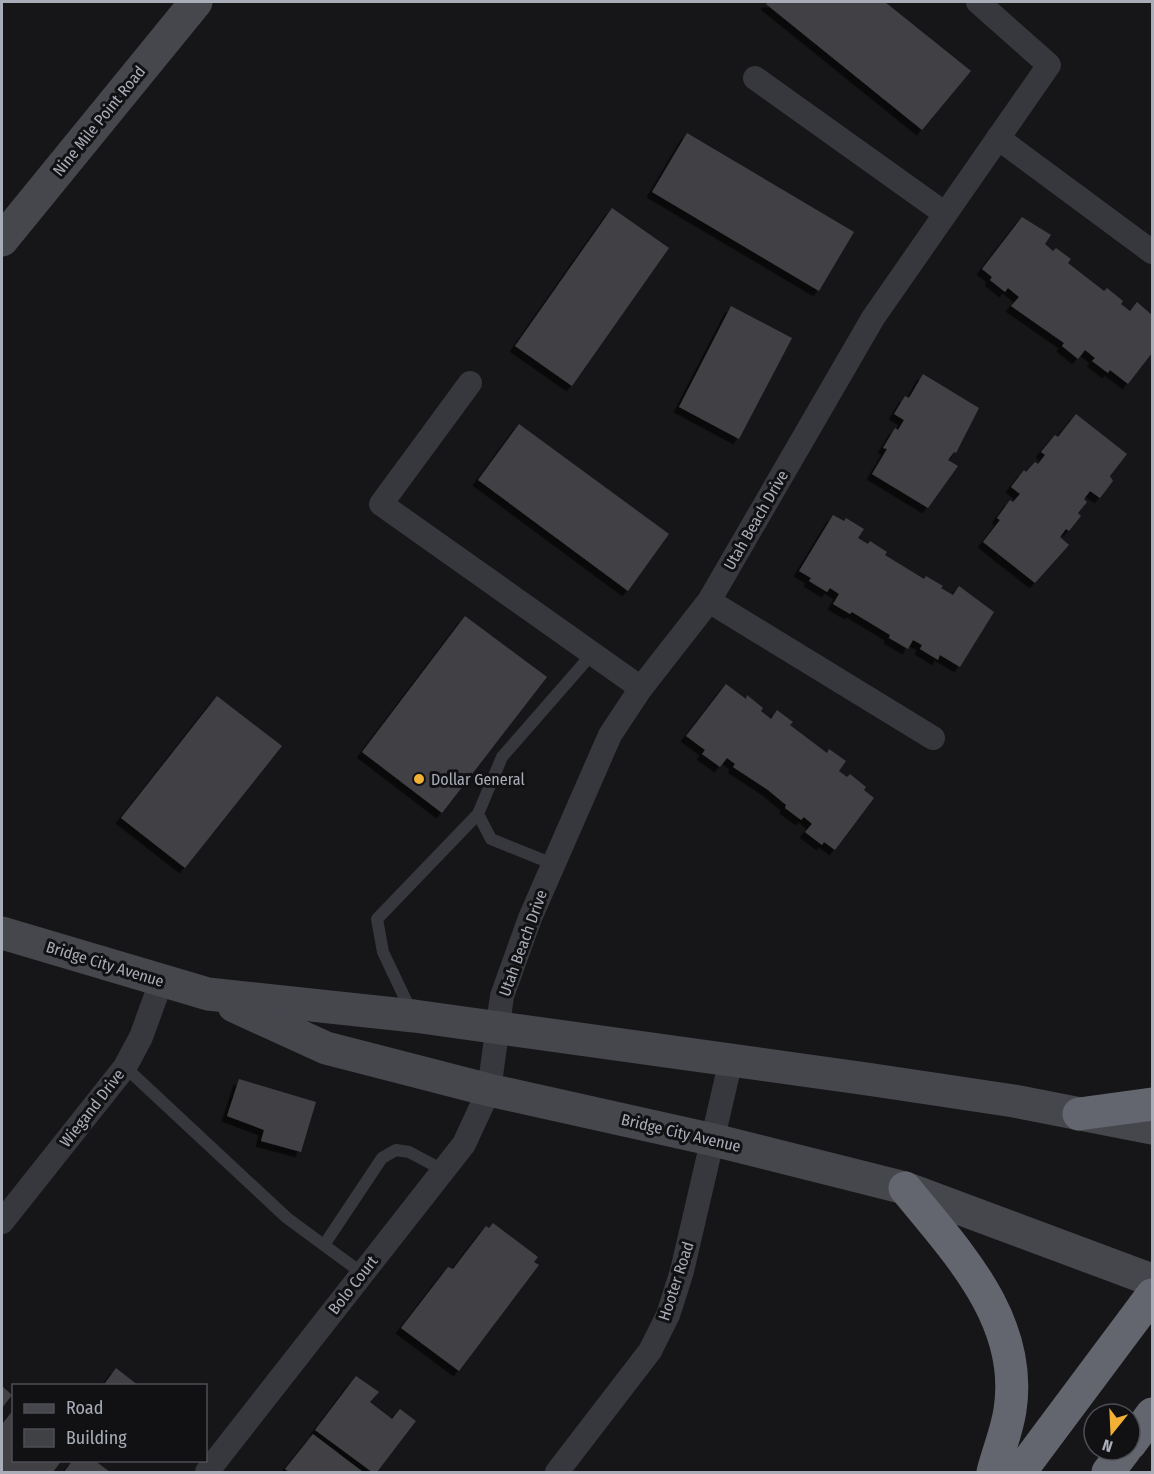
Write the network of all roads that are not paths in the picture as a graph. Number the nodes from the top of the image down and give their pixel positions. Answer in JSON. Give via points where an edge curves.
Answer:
{"nodes":[{"id":1,"x":196,"y":2,"type":"edge"},
{"id":2,"x":978,"y":2,"type":"edge"},
{"id":3,"x":755,"y":78,"type":"dead end"},
{"id":4,"x":998,"y":138,"type":"junction"},
{"id":5,"x":944,"y":213,"type":"junction"},
{"id":6,"x":2,"y":240,"type":"edge"},
{"id":7,"x":1152,"y":252,"type":"edge"},
{"id":8,"x":470,"y":383,"type":"dead end"},
{"id":9,"x":709,"y":601,"type":"junction"},
{"id":10,"x":592,"y":654,"type":"junction"},
{"id":11,"x":641,"y":688,"type":"junction"},
{"id":12,"x":933,"y":738,"type":"dead end"},
{"id":13,"x":478,"y":814,"type":"junction"},
{"id":14,"x":553,"y":864,"type":"junction"},
{"id":15,"x":2,"y":933,"type":"edge"},
{"id":16,"x":161,"y":982,"type":"junction"},
{"id":17,"x":208,"y":993,"type":"junction"},
{"id":18,"x":414,"y":1016,"type":"junction"},
{"id":19,"x":497,"y":1029,"type":"junction"},
{"id":20,"x":731,"y":1060,"type":"junction"},
{"id":21,"x":125,"y":1067,"type":"junction"},
{"id":22,"x":489,"y":1090,"type":"junction"},
{"id":23,"x":1152,"y":1104,"type":"edge"},
{"id":24,"x":1079,"y":1114,"type":"junction"},
{"id":25,"x":1152,"y":1128,"type":"edge"},
{"id":26,"x":714,"y":1140,"type":"junction"},
{"id":27,"x":443,"y":1170,"type":"junction"},
{"id":28,"x":904,"y":1188,"type":"junction"},
{"id":29,"x":2,"y":1222,"type":"edge"},
{"id":30,"x":324,"y":1245,"type":"junction"},
{"id":31,"x":362,"y":1273,"type":"junction"},
{"id":32,"x":1152,"y":1280,"type":"edge"},
{"id":33,"x":1152,"y":1295,"type":"edge"},
{"id":34,"x":1152,"y":1414,"type":"edge"},
{"id":35,"x":1142,"y":1428,"type":"edge"},
{"id":36,"x":207,"y":1473,"type":"edge"},
{"id":37,"x":557,"y":1473,"type":"edge"},
{"id":38,"x":993,"y":1473,"type":"edge"},
{"id":39,"x":1020,"y":1473,"type":"edge"}],
"edges":[{"from":1,"to":6,"type":"main road","name":"Nine Mile Point Road"},
{"from":2,"to":4,"type":"street","name":"Utah Beach Drive","via":[[1049,65]]},
{"from":3,"to":5,"type":"street"},
{"from":4,"to":5,"type":"street","name":"Utah Beach Drive"},
{"from":4,"to":7,"type":"street"},
{"from":5,"to":9,"type":"street","name":"Utah Beach Drive","via":[[873,318]]},
{"from":8,"to":10,"type":"street","via":[[381,504]]},
{"from":9,"to":11,"type":"street","name":"Utah Beach Drive"},
{"from":9,"to":12,"type":"street"},
{"from":10,"to":11,"type":"street"},
{"from":10,"to":13,"type":"lane","via":[[502,757]]},
{"from":11,"to":14,"type":"street","name":"Utah Beach Drive","via":[[610,735]]},
{"from":13,"to":14,"type":"lane","via":[[491,839]]},
{"from":13,"to":18,"type":"lane","via":[[377,920],[383,952]]},
{"from":14,"to":19,"type":"street","name":"Utah Beach Drive","via":[[502,996]]},
{"from":15,"to":16,"type":"main road","name":"Bridge City Avenue"},
{"from":16,"to":17,"type":"main road","name":"Bridge City Avenue"},
{"from":16,"to":21,"type":"street","name":"Wiegand Drive","via":[[141,1037]]},
{"from":17,"to":18,"type":"main road","name":"Bridge City Avenue"},
{"from":17,"to":22,"type":"main road","name":"Bridge City Avenue","via":[[326,1048]]},
{"from":18,"to":19,"type":"main road","name":"Bridge City Avenue"},
{"from":19,"to":20,"type":"main road","name":"Bridge City Avenue"},
{"from":19,"to":22,"type":"street","name":"Utah Beach Drive"},
{"from":20,"to":24,"type":"main road","name":"Bridge City Avenue"},
{"from":20,"to":26,"type":"street","name":"Hooter Road"},
{"from":21,"to":29,"type":"street","name":"Wiegand Drive"},
{"from":21,"to":30,"type":"lane","via":[[287,1218]]},
{"from":22,"to":26,"type":"main road","name":"Bridge City Avenue"},
{"from":22,"to":27,"type":"street","name":"Bolo Court","via":[[464,1144]]},
{"from":23,"to":24,"type":"highway"},
{"from":24,"to":25,"type":"main road","name":"Bridge City Avenue"},
{"from":26,"to":28,"type":"main road","name":"Bridge City Avenue"},
{"from":26,"to":37,"type":"street","name":"Hooter Road","via":[[668,1315],[650,1351]]},
{"from":27,"to":30,"type":"lane","via":[[396,1149],[382,1158]]},
{"from":27,"to":31,"type":"street","name":"Bolo Court"},
{"from":28,"to":32,"type":"main road","name":"Bridge City Avenue"},
{"from":28,"to":38,"type":"highway","via":[[969,1267],[990,1299],[1004,1339],[1010,1374],[1010,1410]]},
{"from":30,"to":31,"type":"lane"},
{"from":31,"to":36,"type":"street","name":"Bolo Court"},
{"from":33,"to":39,"type":"highway"},
{"from":34,"to":35,"type":"highway"}]}
